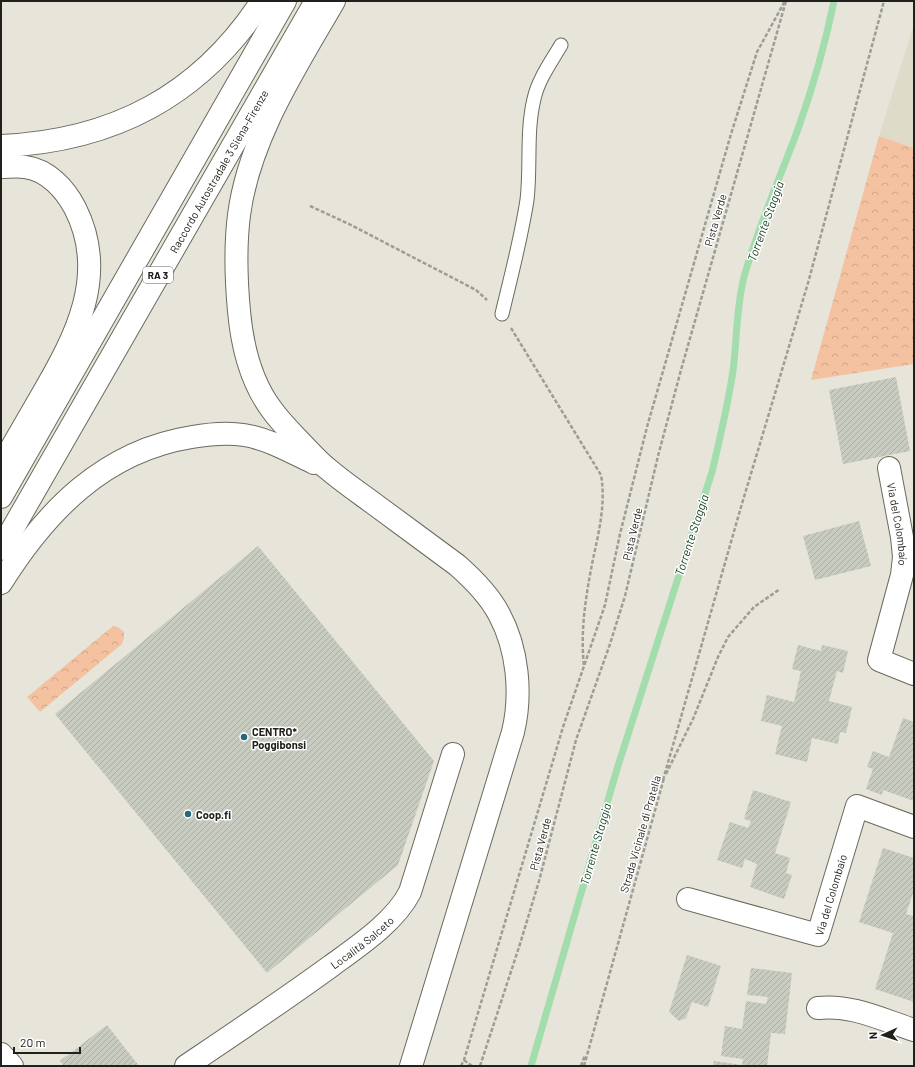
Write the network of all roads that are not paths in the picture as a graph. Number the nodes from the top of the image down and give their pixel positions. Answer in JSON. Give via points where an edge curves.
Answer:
{"nodes":[{"id":1,"x":262,"y":1,"type":"edge"},
{"id":2,"x":285,"y":1,"type":"edge"},
{"id":3,"x":316,"y":1,"type":"edge"},
{"id":4,"x":334,"y":1,"type":"edge"},
{"id":5,"x":561,"y":45,"type":"dead end"},
{"id":6,"x":1,"y":146,"type":"edge"},
{"id":7,"x":1,"y":167,"type":"edge"},
{"id":8,"x":502,"y":314,"type":"road end"},
{"id":9,"x":1,"y":466,"type":"edge"},
{"id":10,"x":889,"y":468,"type":"dead end"},
{"id":11,"x":328,"y":469,"type":"junction"},
{"id":12,"x":1,"y":497,"type":"edge"},
{"id":13,"x":1,"y":549,"type":"edge"},
{"id":14,"x":1,"y":584,"type":"edge"},
{"id":15,"x":914,"y":674,"type":"edge"},
{"id":16,"x":453,"y":754,"type":"dead end"},
{"id":17,"x":914,"y":827,"type":"edge"},
{"id":18,"x":688,"y":898,"type":"dead end"},
{"id":19,"x":818,"y":1008,"type":"dead end"},
{"id":20,"x":914,"y":1030,"type":"edge"},
{"id":21,"x":1,"y":1054,"type":"edge"},
{"id":22,"x":12,"y":1066,"type":"edge"},
{"id":23,"x":186,"y":1066,"type":"edge"},
{"id":24,"x":411,"y":1066,"type":"edge"}],
"edges":[{"from":1,"to":6,"type":"main road","via":[[245,26],[216,59],[184,87],[149,109],[84,134],[34,144]]},
{"from":2,"to":12,"type":"main road","number":"RA 3"},
{"from":3,"to":13,"type":"main road","name":"Raccordo Autostradale 3 Siena-Firenze","number":"RA 3"},
{"from":4,"to":11,"type":"main road","via":[[280,97],[253,159],[239,215],[236,258],[240,323],[245,351],[255,382],[280,421]]},
{"from":5,"to":8,"type":"lane","via":[[534,99],[526,202]]},
{"from":7,"to":9,"type":"main road","via":[[25,167],[35,170],[45,174],[62,189],[71,200],[84,230],[90,263],[85,301],[74,335]]},
{"from":10,"to":15,"type":"main road","name":"Via del Colombaio","via":[[904,557],[902,575],[879,660]]},
{"from":11,"to":14,"type":"main road","via":[[275,444],[242,435],[209,435],[156,445],[109,468],[62,505],[31,539]]},
{"from":11,"to":24,"type":"main road","via":[[456,565],[484,592],[500,614],[510,641],[517,680],[518,702],[513,732]]},
{"from":16,"to":23,"type":"main road","name":"Località Salceto","via":[[410,892],[400,909],[346,954],[281,1002]]},
{"from":17,"to":18,"type":"main road","name":"Via del Colombaio","via":[[857,806],[818,935]]},
{"from":19,"to":20,"type":"main road","via":[[845,1009]]},
{"from":21,"to":22,"type":"main road"}]}
